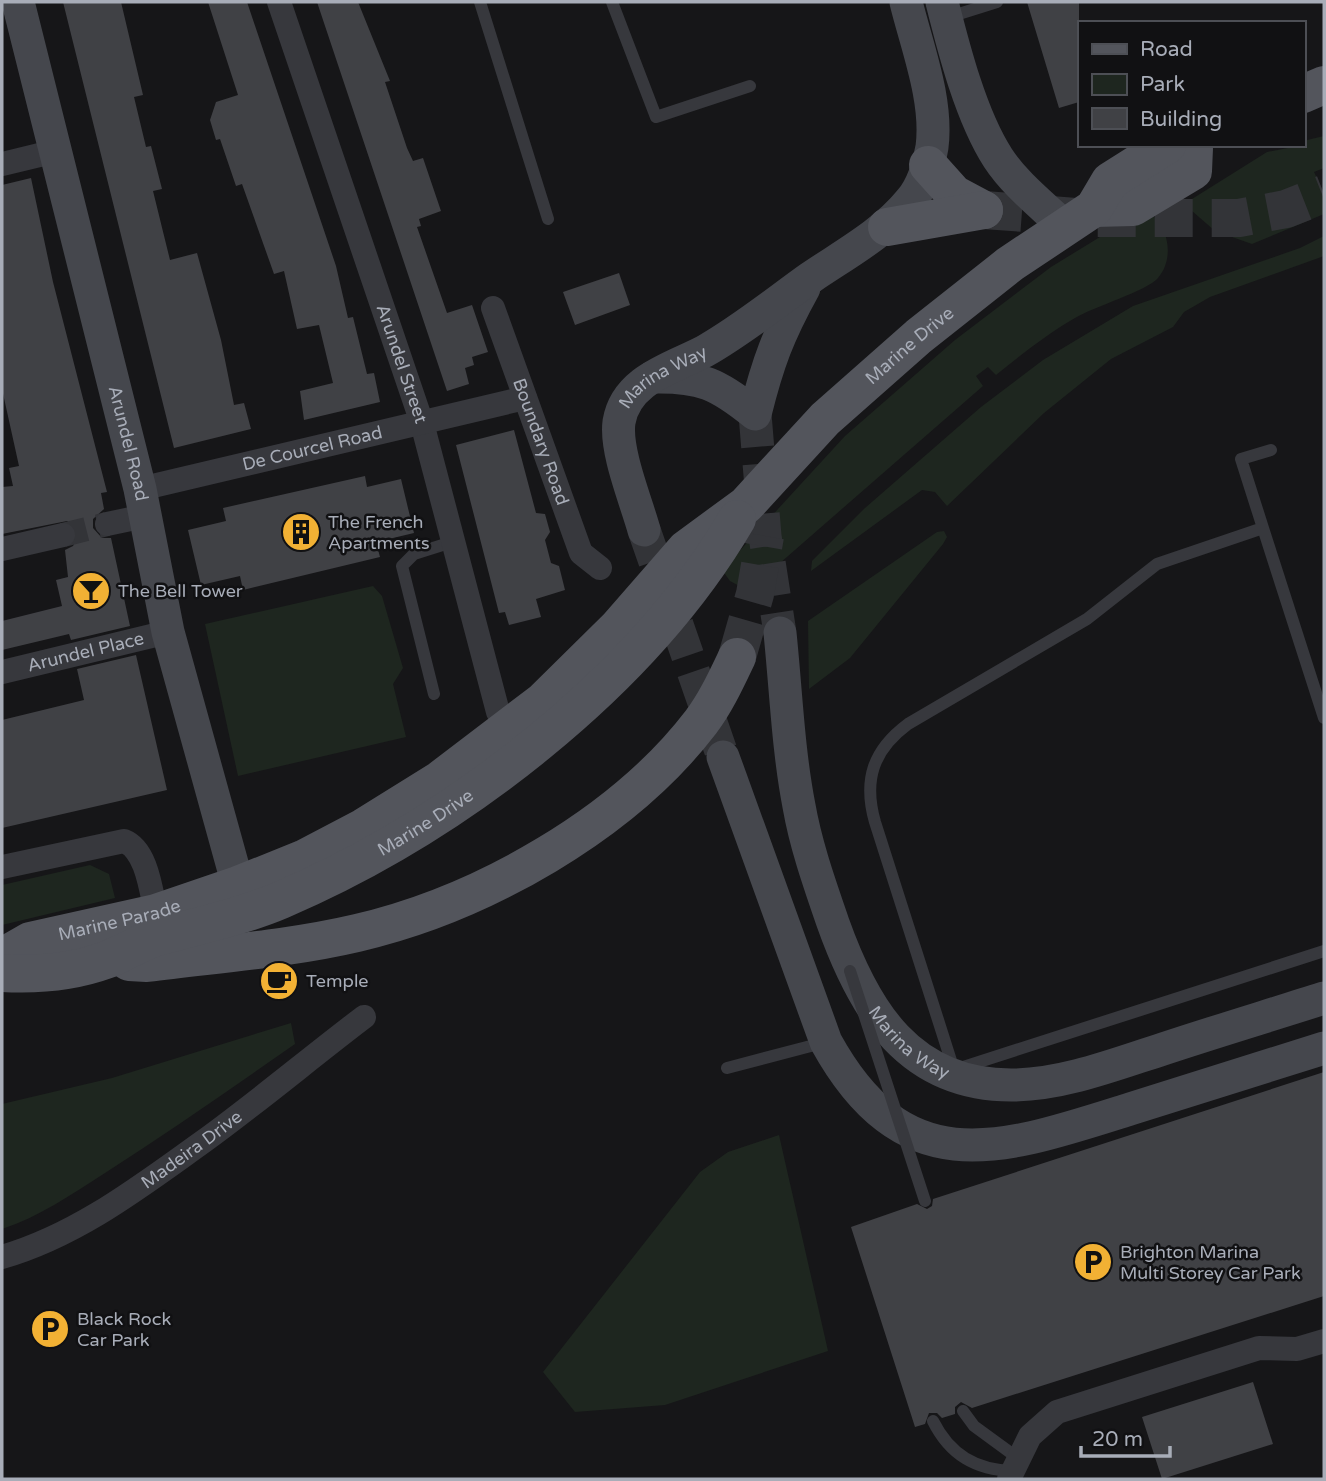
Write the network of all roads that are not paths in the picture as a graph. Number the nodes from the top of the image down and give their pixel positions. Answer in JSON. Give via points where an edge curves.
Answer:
{"nodes":[{"id":1,"x":18,"y":2,"type":"edge"},
{"id":2,"x":279,"y":2,"type":"edge"},
{"id":3,"x":480,"y":2,"type":"edge"},
{"id":4,"x":612,"y":2,"type":"edge"},
{"id":5,"x":906,"y":2,"type":"edge"},
{"id":6,"x":997,"y":2,"type":"edge"},
{"id":7,"x":944,"y":10,"type":"edge"},
{"id":8,"x":1324,"y":85,"type":"edge"},
{"id":9,"x":750,"y":86,"type":"dead end"},
{"id":10,"x":1305,"y":93,"type":"edge"},
{"id":11,"x":1186,"y":147,"type":"edge"},
{"id":12,"x":56,"y":150,"type":"junction"},
{"id":13,"x":2,"y":164,"type":"edge"},
{"id":14,"x":928,"y":165,"type":"junction"},
{"id":15,"x":1079,"y":217,"type":"junction"},
{"id":16,"x":548,"y":219,"type":"dead end"},
{"id":17,"x":887,"y":227,"type":"junction"},
{"id":18,"x":810,"y":279,"type":"junction"},
{"id":19,"x":493,"y":308,"type":"dead end"},
{"id":20,"x":650,"y":377,"type":"junction"},
{"id":21,"x":525,"y":398,"type":"junction"},
{"id":22,"x":422,"y":423,"type":"junction"},
{"id":23,"x":1270,"y":450,"type":"dead end"},
{"id":24,"x":142,"y":502,"type":"junction"},
{"id":25,"x":746,"y":505,"type":"junction"},
{"id":26,"x":107,"y":524,"type":"tunnel mouth"},
{"id":27,"x":1263,"y":528,"type":"junction"},
{"id":28,"x":644,"y":530,"type":"tunnel mouth"},
{"id":29,"x":63,"y":535,"type":"tunnel mouth"},
{"id":30,"x":452,"y":542,"type":"junction"},
{"id":31,"x":2,"y":549,"type":"edge"},
{"id":32,"x":600,"y":568,"type":"dead end"},
{"id":33,"x":168,"y":632,"type":"junction"},
{"id":34,"x":780,"y":633,"type":"tunnel mouth"},
{"id":35,"x":737,"y":657,"type":"tunnel mouth"},
{"id":36,"x":2,"y":672,"type":"edge"},
{"id":37,"x":434,"y":694,"type":"dead end"},
{"id":38,"x":1324,"y":718,"type":"edge"},
{"id":39,"x":509,"y":730,"type":"junction"},
{"id":40,"x":723,"y":757,"type":"tunnel mouth"},
{"id":41,"x":2,"y":867,"type":"edge"},
{"id":42,"x":238,"y":885,"type":"junction"},
{"id":43,"x":156,"y":913,"type":"junction"},
{"id":44,"x":1324,"y":951,"type":"edge"},
{"id":45,"x":2,"y":957,"type":"edge"},
{"id":46,"x":106,"y":960,"type":"junction"},
{"id":47,"x":850,"y":971,"type":"junction"},
{"id":48,"x":2,"y":973,"type":"edge"},
{"id":49,"x":1324,"y":998,"type":"edge"},
{"id":50,"x":364,"y":1017,"type":"dead end"},
{"id":51,"x":826,"y":1042,"type":"junction"},
{"id":52,"x":1324,"y":1048,"type":"edge"},
{"id":53,"x":727,"y":1068,"type":"dead end"},
{"id":54,"x":925,"y":1202,"type":"dead end"},
{"id":55,"x":2,"y":1257,"type":"edge"},
{"id":56,"x":1324,"y":1340,"type":"edge"},
{"id":57,"x":963,"y":1410,"type":"dead end"},
{"id":58,"x":933,"y":1421,"type":"dead end"},
{"id":59,"x":1014,"y":1470,"type":"edge"}],
"edges":[{"from":1,"to":12,"type":"street","name":"Arundel Road"},
{"from":2,"to":22,"type":"street","name":"Arundel Street"},
{"from":3,"to":16,"type":"lane"},
{"from":4,"to":9,"type":"lane","via":[[656,117]]},
{"from":5,"to":14,"type":"street","name":"Marina Way","via":[[932,112]]},
{"from":6,"to":7,"type":"lane"},
{"from":7,"to":15,"type":"street","via":[[982,129],[998,158],[1014,178]]},
{"from":8,"to":10,"type":"main road"},
{"from":11,"to":15,"type":"main road","via":[[1193,171],[1133,207]]},
{"from":12,"to":13,"type":"street"},
{"from":12,"to":24,"type":"street","name":"Arundel Road"},
{"from":14,"to":17,"type":"street","name":"Marina Way","via":[[913,198]]},
{"from":14,"to":17,"type":"main road","via":[[954,194],[984,209]]},
{"from":15,"to":25,"type":"main road","name":"Marine Drive","via":[[919,336],[825,419]]},
{"from":17,"to":18,"type":"street","name":"Marina Way"},
{"from":18,"to":20,"type":"street","name":"Marina Way","via":[[706,350]]},
{"from":18,"to":20,"type":"street","name":"Marina Way","via":[[778,335],[755,414],[705,380]]},
{"from":19,"to":21,"type":"street","name":"Boundary Road"},
{"from":20,"to":28,"type":"street","name":"Marina Way","via":[[625,404],[618,436]]},
{"from":21,"to":22,"type":"street","name":"De Courcel Road"},
{"from":21,"to":32,"type":"street","name":"Boundary Road","via":[[580,553]]},
{"from":22,"to":24,"type":"street","name":"De Courcel Road"},
{"from":22,"to":30,"type":"street","name":"Arundel Street"},
{"from":23,"to":27,"type":"lane","via":[[1241,459]]},
{"from":24,"to":26,"type":"street","name":"De Courcel Road"},
{"from":24,"to":33,"type":"street","name":"Arundel Road"},
{"from":25,"to":39,"type":"main road","name":"Marine Drive","via":[[686,548],[618,627]]},
{"from":25,"to":46,"type":"main road","name":"Marine Drive","via":[[709,567],[634,652],[560,724],[464,800],[326,880],[277,901],[139,943]]},
{"from":27,"to":38,"type":"lane"},
{"from":27,"to":44,"type":"lane","via":[[1157,564],[1087,619],[908,724],[876,756],[869,781],[870,804],[954,1070]]},
{"from":29,"to":31,"type":"street"},
{"from":30,"to":37,"type":"lane","via":[[414,554],[402,566]]},
{"from":30,"to":39,"type":"street","name":"Arundel Street","via":[[498,712]]},
{"from":33,"to":36,"type":"street","name":"Arundel Place"},
{"from":33,"to":42,"type":"street","name":"Arundel Road"},
{"from":34,"to":47,"type":"street","name":"Marina Way","via":[[799,807]]},
{"from":35,"to":46,"type":"main road","via":[[702,720],[644,782],[565,843],[482,890],[403,921],[356,933],[147,963]]},
{"from":39,"to":42,"type":"main road","name":"Marine Drive","via":[[364,827],[303,859]]},
{"from":40,"to":51,"type":"street"},
{"from":41,"to":43,"type":"street","via":[[124,841],[140,856]]},
{"from":42,"to":43,"type":"main road","name":"Marine Parade"},
{"from":43,"to":45,"type":"main road","name":"Marine Parade","via":[[30,941]]},
{"from":46,"to":48,"type":"main road","name":"Marine Drive","via":[[37,975]]},
{"from":47,"to":49,"type":"street","name":"Marina Way","bridge":true,"via":[[884,1026],[914,1055],[943,1072],[997,1084],[1072,1076]]},
{"from":47,"to":54,"type":"lane","bridge":true},
{"from":50,"to":55,"type":"street","name":"Madeira Drive","via":[[142,1188],[69,1230]]},
{"from":51,"to":52,"type":"street","via":[[852,1084],[896,1125],[933,1140],[991,1146],[1046,1135]]},
{"from":51,"to":53,"type":"lane"},
{"from":56,"to":59,"type":"street","via":[[1297,1349],[1259,1348],[1057,1412],[1038,1426]]},
{"from":57,"to":59,"type":"lane"},
{"from":58,"to":59,"type":"lane","via":[[942,1438],[969,1462],[988,1471]]}]}
